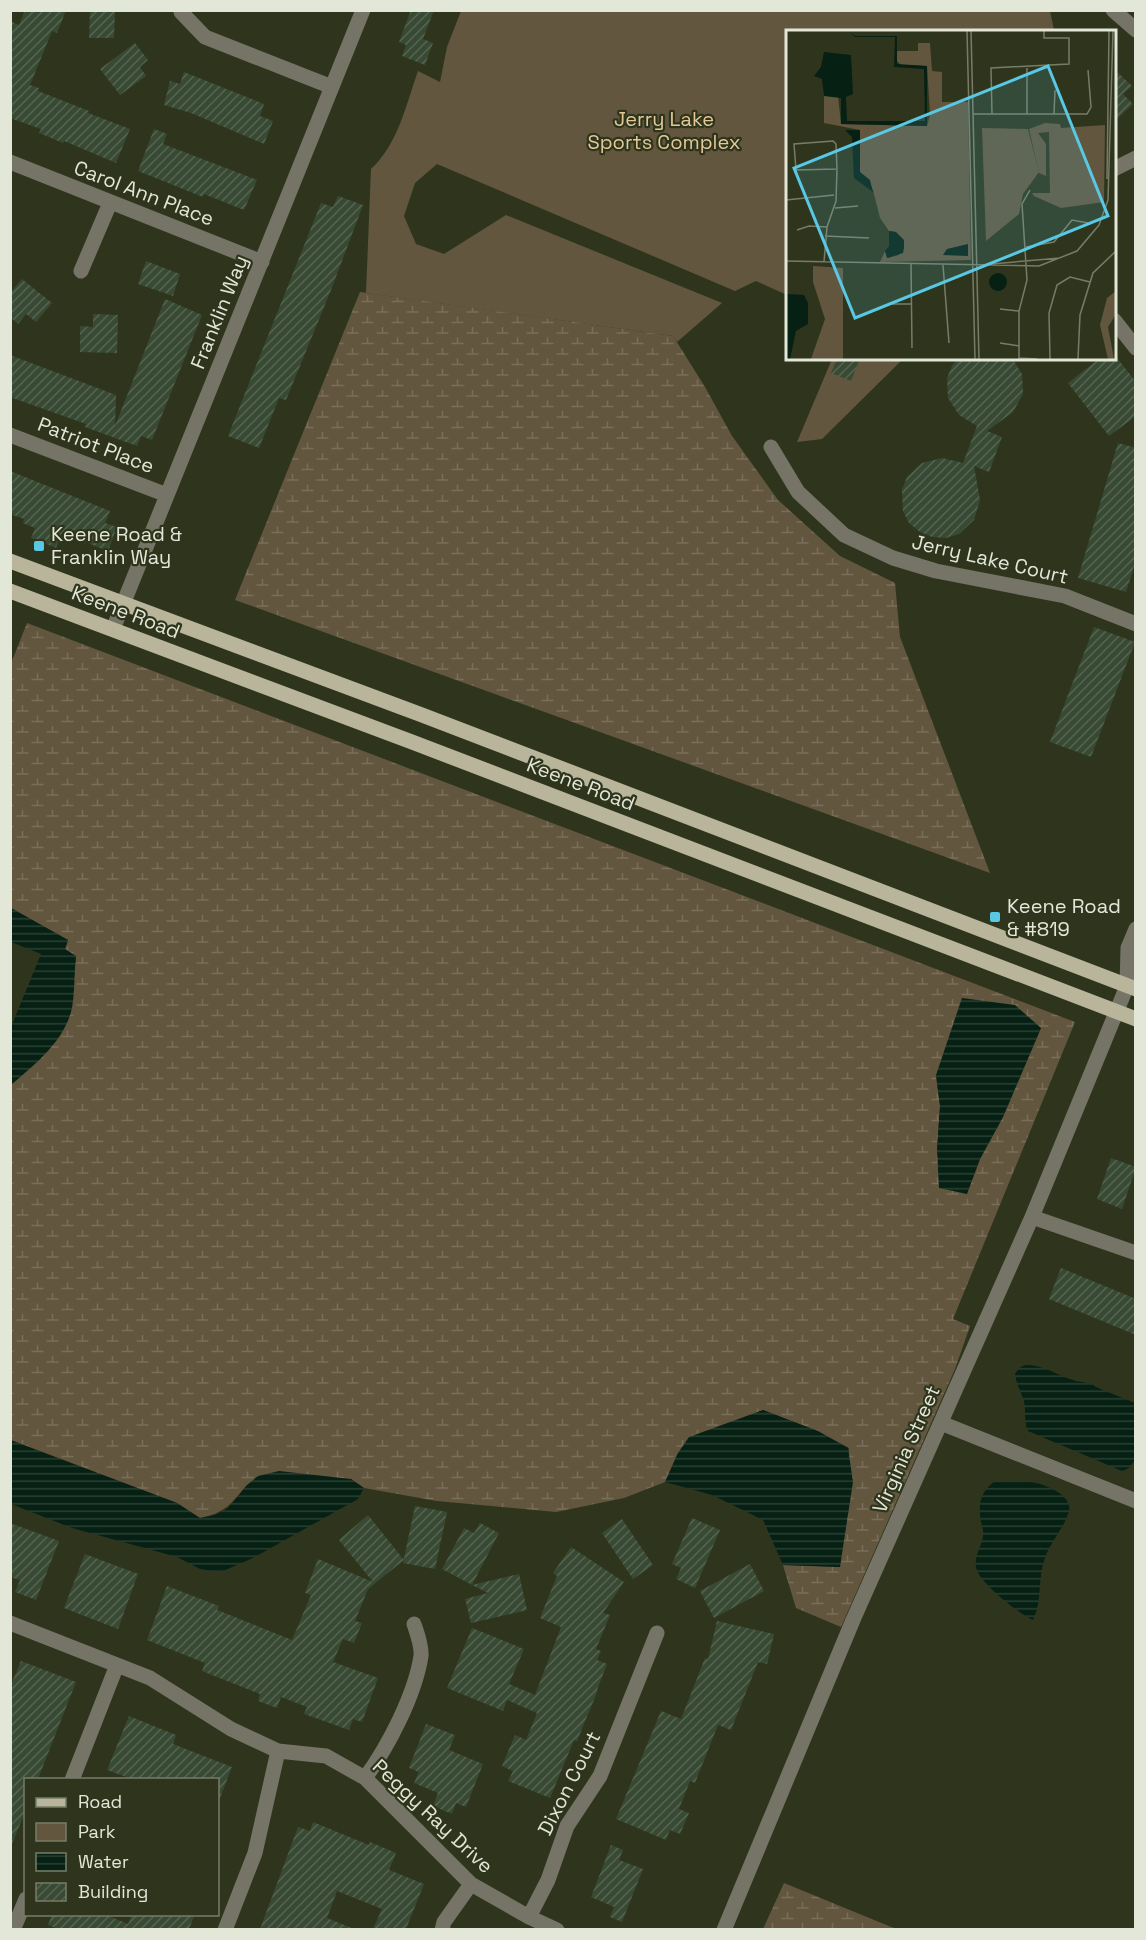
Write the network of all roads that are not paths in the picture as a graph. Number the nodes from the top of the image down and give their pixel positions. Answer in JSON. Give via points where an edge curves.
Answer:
{"nodes":[{"id":1,"x":363,"y":10,"type":"edge"},
{"id":2,"x":1113,"y":10,"type":"edge"},
{"id":3,"x":181,"y":12,"type":"dead end"},
{"id":4,"x":1136,"y":30,"type":"edge"},
{"id":5,"x":332,"y":87,"type":"junction"},
{"id":6,"x":1136,"y":158,"type":"edge"},
{"id":7,"x":10,"y":162,"type":"edge"},
{"id":8,"x":1116,"y":168,"type":"edge"},
{"id":9,"x":110,"y":203,"type":"junction"},
{"id":10,"x":262,"y":262,"type":"junction"},
{"id":11,"x":81,"y":271,"type":"dead end"},
{"id":12,"x":1116,"y":323,"type":"edge"},
{"id":13,"x":1136,"y":348,"type":"edge"},
{"id":14,"x":10,"y":435,"type":"edge"},
{"id":15,"x":771,"y":447,"type":"dead end"},
{"id":16,"x":167,"y":495,"type":"junction"},
{"id":17,"x":10,"y":561,"type":"edge"},
{"id":18,"x":10,"y":591,"type":"edge"},
{"id":19,"x":123,"y":604,"type":"junction"},
{"id":20,"x":1136,"y":624,"type":"edge"},
{"id":21,"x":113,"y":629,"type":"junction"},
{"id":22,"x":1136,"y":929,"type":"edge"},
{"id":23,"x":1133,"y":983,"type":"edge"},
{"id":24,"x":1117,"y":1012,"type":"junction"},
{"id":25,"x":1136,"y":1019,"type":"edge"},
{"id":26,"x":1032,"y":1217,"type":"junction"},
{"id":27,"x":1136,"y":1253,"type":"edge"},
{"id":28,"x":941,"y":1423,"type":"junction"},
{"id":29,"x":1136,"y":1501,"type":"edge"},
{"id":30,"x":10,"y":1623,"type":"edge"},
{"id":31,"x":414,"y":1624,"type":"dead end"},
{"id":32,"x":657,"y":1633,"type":"dead end"},
{"id":33,"x":117,"y":1665,"type":"junction"},
{"id":34,"x":278,"y":1751,"type":"junction"},
{"id":35,"x":72,"y":1778,"type":"edge"},
{"id":36,"x":365,"y":1778,"type":"junction"},
{"id":37,"x":471,"y":1884,"type":"junction"},
{"id":38,"x":24,"y":1904,"type":"edge"},
{"id":39,"x":529,"y":1917,"type":"junction"},
{"id":40,"x":13,"y":1929,"type":"edge"},
{"id":41,"x":225,"y":1929,"type":"edge"},
{"id":42,"x":442,"y":1929,"type":"edge"},
{"id":43,"x":557,"y":1929,"type":"edge"},
{"id":44,"x":724,"y":1929,"type":"edge"}],
"edges":[{"from":1,"to":5,"type":"street","name":"Franklin Way"},
{"from":2,"to":4,"type":"street"},
{"from":3,"to":5,"type":"street","via":[[206,37]]},
{"from":5,"to":10,"type":"street","name":"Franklin Way"},
{"from":6,"to":8,"type":"street"},
{"from":7,"to":9,"type":"street","name":"Carol Ann Place"},
{"from":9,"to":10,"type":"street","name":"Carol Ann Place"},
{"from":9,"to":11,"type":"street"},
{"from":10,"to":16,"type":"street","name":"Franklin Way"},
{"from":12,"to":13,"type":"street"},
{"from":14,"to":16,"type":"street","name":"Patriot Place"},
{"from":15,"to":20,"type":"street","name":"Jerry Lake Court","via":[[798,492],[844,535],[936,571],[1065,596]]},
{"from":16,"to":19,"type":"street","name":"Franklin Way"},
{"from":17,"to":19,"type":"main road","name":"Keene Road"},
{"from":18,"to":21,"type":"main road","name":"Keene Road"},
{"from":19,"to":21,"type":"street","name":"Franklin Way"},
{"from":19,"to":23,"type":"main road","name":"Keene Road"},
{"from":21,"to":24,"type":"main road","name":"Keene Road"},
{"from":22,"to":23,"type":"street","name":"Virginia Street","via":[[1128,948]]},
{"from":23,"to":24,"type":"street","name":"Virginia Street"},
{"from":24,"to":25,"type":"main road","name":"Keene Road"},
{"from":24,"to":26,"type":"street","name":"Virginia Street"},
{"from":26,"to":27,"type":"street"},
{"from":26,"to":28,"type":"street","name":"Virginia Street"},
{"from":28,"to":29,"type":"street"},
{"from":28,"to":44,"type":"street","name":"Virginia Street","via":[[853,1620]]},
{"from":30,"to":33,"type":"street","name":"Peggy Ray Drive"},
{"from":31,"to":36,"type":"street","via":[[421,1654],[412,1687],[384,1752]]},
{"from":32,"to":39,"type":"street","name":"Dixon Court","via":[[600,1776],[567,1826],[548,1880]]},
{"from":33,"to":34,"type":"street","name":"Peggy Ray Drive","via":[[150,1677],[231,1729]]},
{"from":33,"to":35,"type":"street"},
{"from":34,"to":36,"type":"street","name":"Peggy Ray Drive","via":[[326,1756]]},
{"from":34,"to":41,"type":"street","via":[[255,1853]]},
{"from":36,"to":37,"type":"street","name":"Peggy Ray Drive"},
{"from":37,"to":39,"type":"street","name":"Peggy Ray Drive"},
{"from":37,"to":42,"type":"street"},
{"from":38,"to":40,"type":"street"},
{"from":39,"to":43,"type":"street","name":"Peggy Ray Drive"}]}
